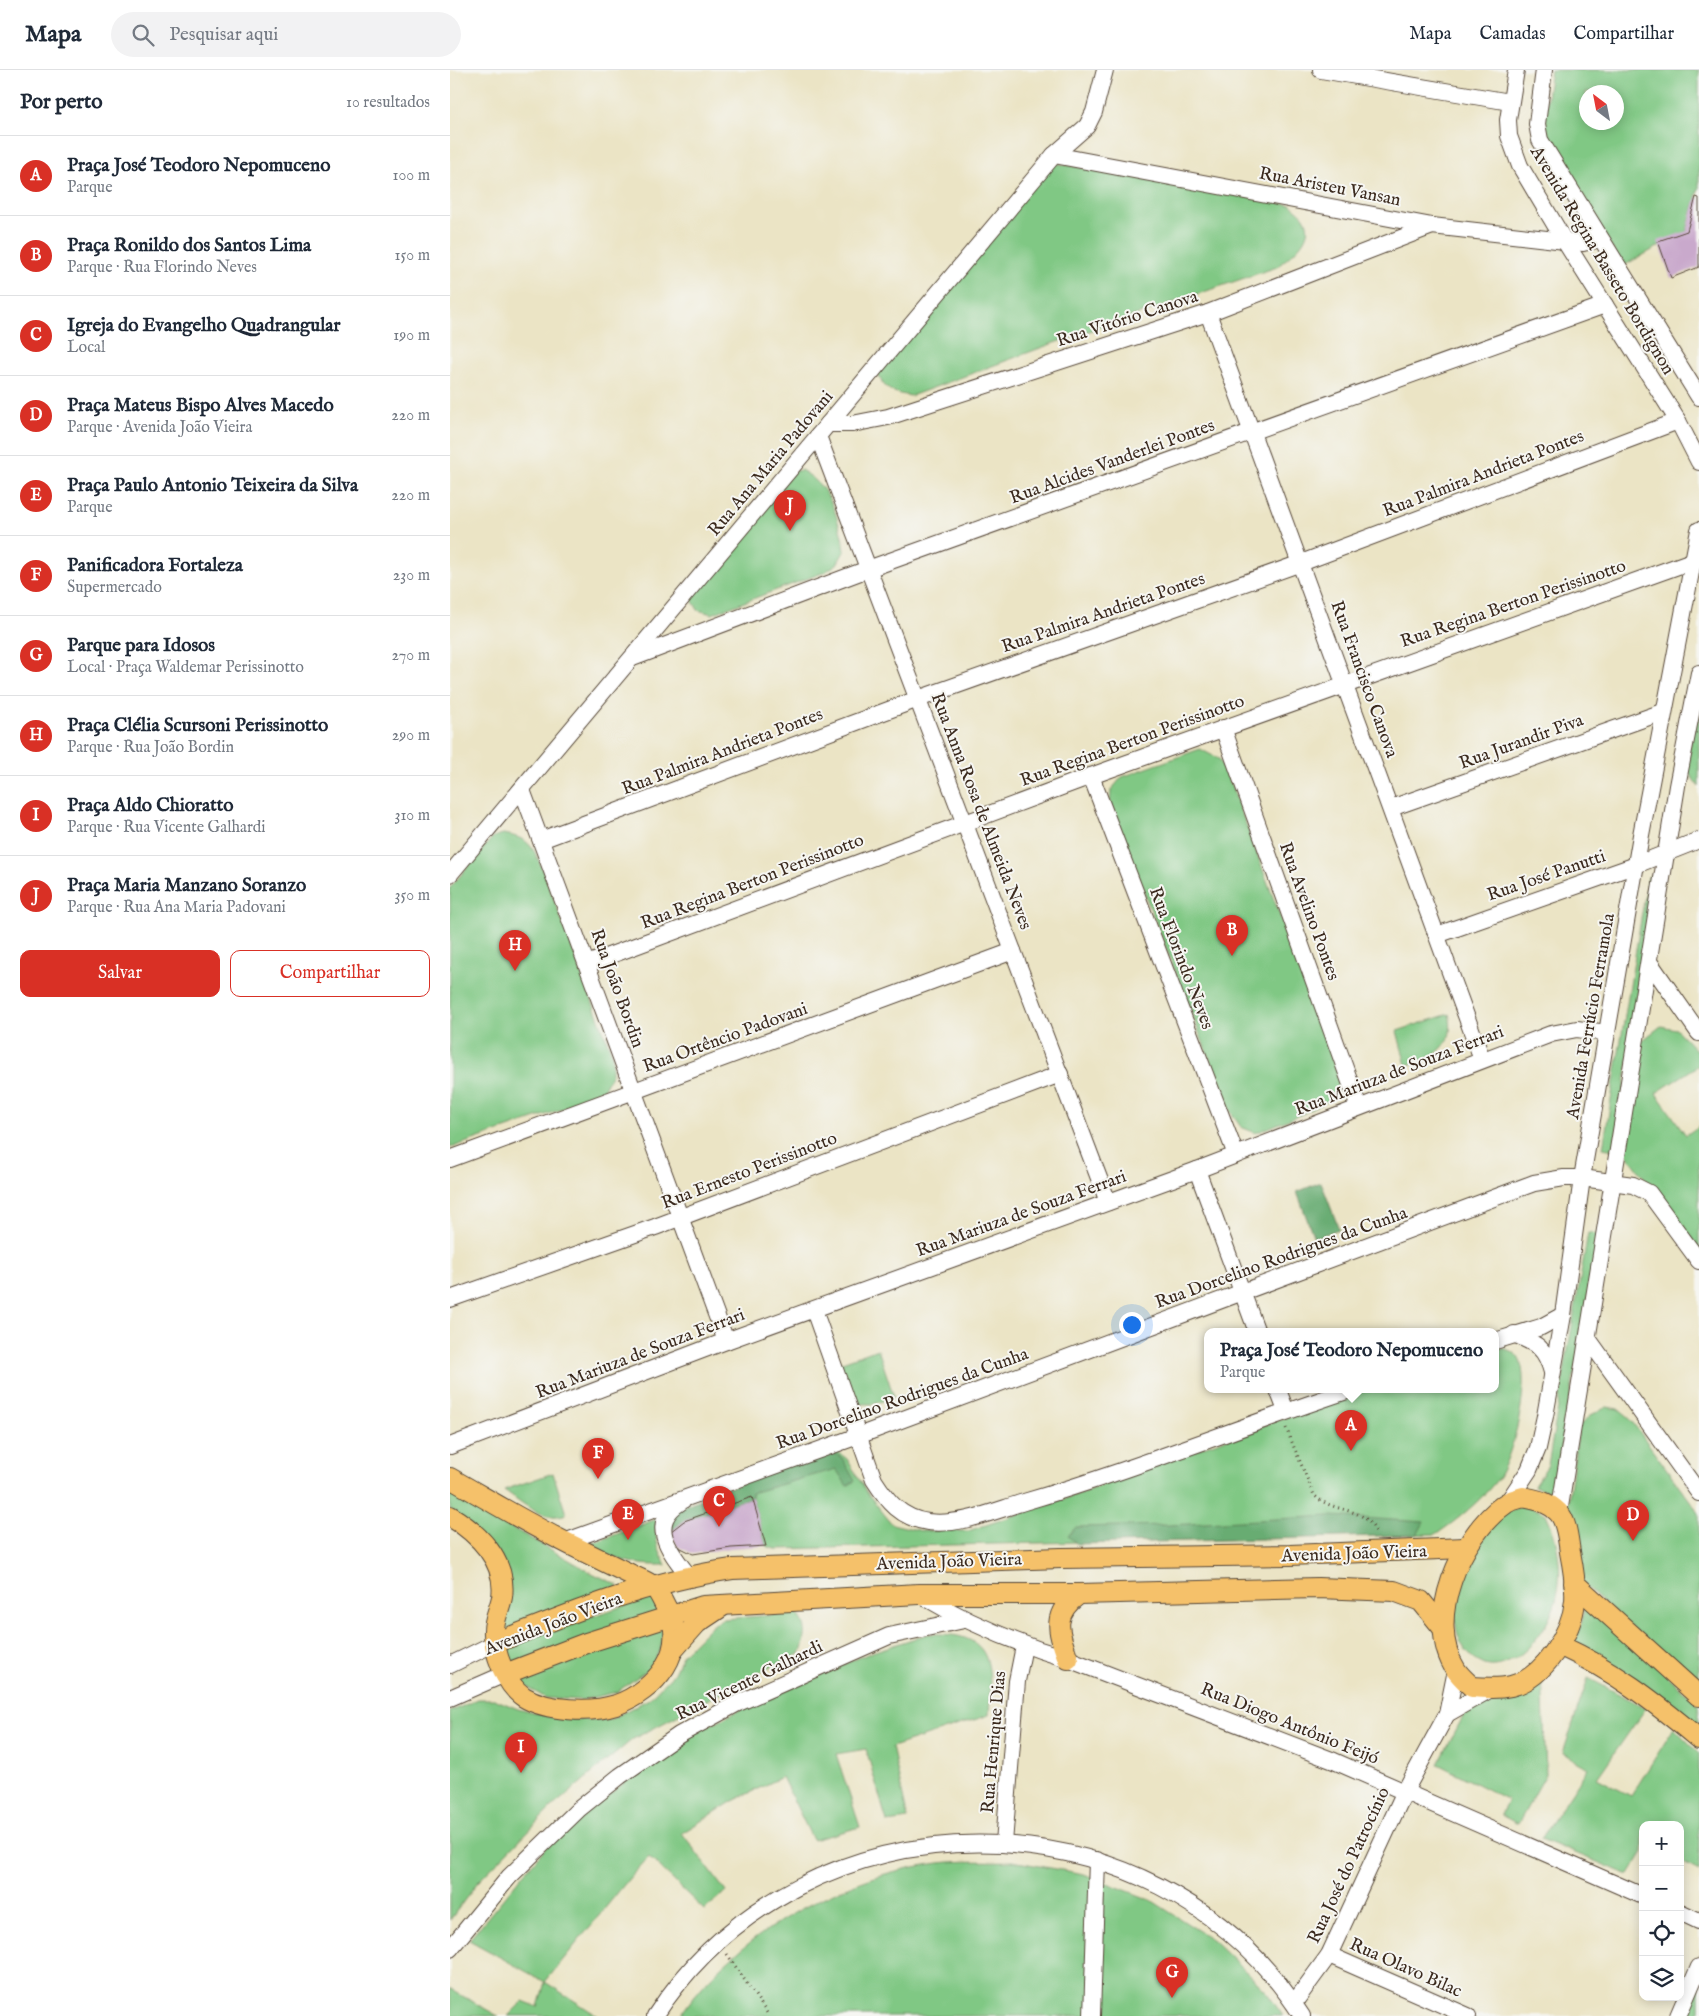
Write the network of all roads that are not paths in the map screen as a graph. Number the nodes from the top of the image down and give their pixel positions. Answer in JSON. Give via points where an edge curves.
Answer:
{"nodes":[{"id":1,"x":1105,"y":70,"type":"edge"},
{"id":2,"x":1321,"y":70,"type":"edge"},
{"id":3,"x":1516,"y":70,"type":"edge"},
{"id":4,"x":1544,"y":70,"type":"edge"},
{"id":5,"x":1510,"y":102,"type":"junction"},
{"id":6,"x":1054,"y":155,"type":"junction"},
{"id":7,"x":1432,"y":226,"type":"junction"},
{"id":8,"x":1600,"y":238,"type":"junction"},
{"id":9,"x":1564,"y":240,"type":"junction"},
{"id":10,"x":1605,"y":305,"type":"junction"},
{"id":11,"x":1208,"y":313,"type":"junction"},
{"id":12,"x":1699,"y":397,"type":"edge"},
{"id":13,"x":1678,"y":421,"type":"junction"},
{"id":14,"x":823,"y":430,"type":"junction"},
{"id":15,"x":1252,"y":432,"type":"junction"},
{"id":16,"x":1699,"y":462,"type":"edge"},
{"id":17,"x":1699,"y":530,"type":"edge"},
{"id":18,"x":1692,"y":561,"type":"junction"},
{"id":19,"x":1301,"y":563,"type":"junction"},
{"id":20,"x":868,"y":569,"type":"junction"},
{"id":21,"x":633,"y":658,"type":"junction"},
{"id":22,"x":1699,"y":673,"type":"edge"},
{"id":23,"x":1345,"y":684,"type":"junction"},
{"id":24,"x":918,"y":699,"type":"junction"},
{"id":25,"x":1663,"y":712,"type":"junction"},
{"id":26,"x":1223,"y":728,"type":"junction"},
{"id":27,"x":1091,"y":776,"type":"junction"},
{"id":28,"x":522,"y":790,"type":"junction"},
{"id":29,"x":1391,"y":808,"type":"junction"},
{"id":30,"x":965,"y":823,"type":"junction"},
{"id":31,"x":541,"y":840,"type":"junction"},
{"id":32,"x":1699,"y":840,"type":"edge"},
{"id":33,"x":1667,"y":852,"type":"junction"},
{"id":34,"x":1636,"y":865,"type":"junction"},
{"id":35,"x":450,"y":874,"type":"edge"},
{"id":36,"x":1437,"y":935,"type":"junction"},
{"id":37,"x":1014,"y":951,"type":"junction"},
{"id":38,"x":1650,"y":963,"type":"junction"},
{"id":39,"x":587,"y":964,"type":"junction"},
{"id":40,"x":1607,"y":1033,"type":"junction"},
{"id":41,"x":1699,"y":1033,"type":"edge"},
{"id":42,"x":1482,"y":1059,"type":"junction"},
{"id":43,"x":1060,"y":1074,"type":"junction"},
{"id":44,"x":635,"y":1091,"type":"junction"},
{"id":45,"x":1359,"y":1106,"type":"junction"},
{"id":46,"x":1236,"y":1155,"type":"junction"},
{"id":47,"x":450,"y":1159,"type":"edge"},
{"id":48,"x":1197,"y":1170,"type":"junction"},
{"id":49,"x":1582,"y":1178,"type":"junction"},
{"id":50,"x":1614,"y":1182,"type":"junction"},
{"id":51,"x":1108,"y":1202,"type":"junction"},
{"id":52,"x":682,"y":1216,"type":"junction"},
{"id":53,"x":1699,"y":1261,"type":"edge"},
{"id":54,"x":1242,"y":1292,"type":"junction"},
{"id":55,"x":450,"y":1299,"type":"edge"},
{"id":56,"x":814,"y":1310,"type":"junction"},
{"id":57,"x":1563,"y":1315,"type":"junction"},
{"id":58,"x":1256,"y":1328,"type":"edge"},
{"id":59,"x":1514,"y":1334,"type":"junction"},
{"id":60,"x":1499,"y":1340,"type":"edge"},
{"id":61,"x":1589,"y":1340,"type":"junction"},
{"id":62,"x":726,"y":1341,"type":"junction"},
{"id":63,"x":1552,"y":1372,"type":"junction"},
{"id":64,"x":1279,"y":1393,"type":"edge"},
{"id":65,"x":1341,"y":1393,"type":"edge"},
{"id":66,"x":1283,"y":1412,"type":"junction"},
{"id":67,"x":858,"y":1436,"type":"junction"},
{"id":68,"x":450,"y":1446,"type":"edge"},
{"id":69,"x":450,"y":1478,"type":"edge"},
{"id":70,"x":1699,"y":1493,"type":"edge"},
{"id":71,"x":685,"y":1499,"type":"junction"},
{"id":72,"x":1506,"y":1502,"type":"junction"},
{"id":73,"x":1559,"y":1513,"type":"junction"},
{"id":74,"x":450,"y":1516,"type":"edge"},
{"id":75,"x":564,"y":1542,"type":"junction"},
{"id":76,"x":1465,"y":1548,"type":"junction"},
{"id":77,"x":688,"y":1576,"type":"junction"},
{"id":78,"x":1574,"y":1583,"type":"junction"},
{"id":79,"x":654,"y":1586,"type":"junction"},
{"id":80,"x":919,"y":1594,"type":"junction"},
{"id":81,"x":1079,"y":1594,"type":"junction"},
{"id":82,"x":726,"y":1604,"type":"junction"},
{"id":83,"x":670,"y":1616,"type":"junction"},
{"id":84,"x":964,"y":1620,"type":"junction"},
{"id":85,"x":1443,"y":1628,"type":"junction"},
{"id":86,"x":495,"y":1643,"type":"junction"},
{"id":87,"x":1559,"y":1645,"type":"junction"},
{"id":88,"x":1024,"y":1646,"type":"junction"},
{"id":89,"x":673,"y":1650,"type":"junction"},
{"id":90,"x":1068,"y":1659,"type":"junction"},
{"id":91,"x":450,"y":1664,"type":"edge"},
{"id":92,"x":1456,"y":1670,"type":"junction"},
{"id":93,"x":506,"y":1674,"type":"junction"},
{"id":94,"x":1492,"y":1689,"type":"junction"},
{"id":95,"x":1699,"y":1696,"type":"edge"},
{"id":96,"x":450,"y":1698,"type":"edge"},
{"id":97,"x":1447,"y":1714,"type":"junction"},
{"id":98,"x":1699,"y":1739,"type":"edge"},
{"id":99,"x":1405,"y":1791,"type":"junction"},
{"id":100,"x":1004,"y":1843,"type":"junction"},
{"id":101,"x":1097,"y":1860,"type":"junction"},
{"id":102,"x":1639,"y":1894,"type":"edge"},
{"id":103,"x":1684,"y":1914,"type":"edge"},
{"id":104,"x":1699,"y":1921,"type":"edge"},
{"id":105,"x":450,"y":1949,"type":"edge"},
{"id":106,"x":1329,"y":1955,"type":"junction"},
{"id":107,"x":1699,"y":1966,"type":"edge"},
{"id":108,"x":1298,"y":2010,"type":"edge"},
{"id":109,"x":655,"y":2016,"type":"edge"},
{"id":110,"x":1092,"y":2016,"type":"edge"},
{"id":111,"x":1468,"y":2016,"type":"edge"},
{"id":112,"x":1678,"y":2016,"type":"edge"}],
"edges":[{"from":1,"to":6,"type":"street","name":"Rua Ana Maria Padovani","via":[[1087,126]]},
{"from":2,"to":5,"type":"street"},
{"from":3,"to":5,"type":"street","name":"Avenida Regina Basseto Bordignon"},
{"from":4,"to":8,"type":"street","name":"Avenida Regina Basseto Bordignon","via":[[1538,116],[1540,140]]},
{"from":5,"to":9,"type":"street","name":"Avenida Regina Basseto Bordignon","via":[[1512,148]]},
{"from":6,"to":7,"type":"street","name":"Rua Aristeu Vansan"},
{"from":6,"to":14,"type":"street","name":"Rua Ana Maria Padovani"},
{"from":7,"to":9,"type":"street","name":"Rua Aristeu Vansan"},
{"from":7,"to":11,"type":"street","name":"Rua Vitório Canova"},
{"from":8,"to":9,"type":"street","name":"Rua Aristeu Vansan","via":[[1583,243]]},
{"from":8,"to":12,"type":"street","name":"Avenida Regina Basseto Bordignon"},
{"from":9,"to":10,"type":"street","name":"Avenida Regina Basseto Bordignon"},
{"from":10,"to":13,"type":"street","name":"Avenida Regina Basseto Bordignon"},
{"from":10,"to":15,"type":"street","name":"Rua Alcides Vanderlei Pontes"},
{"from":11,"to":14,"type":"street","name":"Rua Vitório Canova","via":[[888,417]]},
{"from":11,"to":15,"type":"street","name":"Rua Francisco Canova"},
{"from":13,"to":16,"type":"street","name":"Avenida Regina Basseto Bordignon"},
{"from":13,"to":19,"type":"street","name":"Rua Palmira Andrieta Pontes"},
{"from":14,"to":20,"type":"street","name":"Rua Anna Rosa de Almeida Neves"},
{"from":14,"to":21,"type":"street","name":"Rua Ana Maria Padovani"},
{"from":15,"to":19,"type":"street","name":"Rua Francisco Canova"},
{"from":15,"to":20,"type":"street","name":"Rua Alcides Vanderlei Pontes"},
{"from":17,"to":18,"type":"street","name":"Avenida Ferrúcio Ferramola"},
{"from":18,"to":23,"type":"street","name":"Rua Regina Berton Perissinotto"},
{"from":18,"to":25,"type":"street","name":"Avenida Ferrúcio Ferramola"},
{"from":19,"to":23,"type":"street","name":"Rua Francisco Canova"},
{"from":19,"to":24,"type":"street","name":"Rua Palmira Andrieta Pontes"},
{"from":20,"to":21,"type":"street","name":"Rua Alcides Vanderlei Pontes"},
{"from":20,"to":24,"type":"street","name":"Rua Anna Rosa de Almeida Neves"},
{"from":21,"to":28,"type":"street","name":"Rua Ana Maria Padovani"},
{"from":22,"to":33,"type":"street"},
{"from":23,"to":26,"type":"street","name":"Rua Regina Berton Perissinotto"},
{"from":23,"to":29,"type":"street","name":"Rua Francisco Canova"},
{"from":24,"to":30,"type":"street","name":"Rua Anna Rosa de Almeida Neves"},
{"from":24,"to":31,"type":"street","name":"Rua Palmira Andrieta Pontes"},
{"from":25,"to":29,"type":"street","name":"Rua Jurandir Piva"},
{"from":25,"to":34,"type":"street","name":"Avenida Ferrúcio Ferramola"},
{"from":26,"to":27,"type":"street","name":"Rua Regina Berton Perissinotto"},
{"from":26,"to":45,"type":"street","name":"Rua Avelino Pontes"},
{"from":27,"to":30,"type":"street","name":"Rua Regina Berton Perissinotto"},
{"from":27,"to":46,"type":"street","name":"Rua Florindo Neves"},
{"from":28,"to":31,"type":"street","name":"Rua João Bordin"},
{"from":28,"to":35,"type":"street","name":"Rua Ana Maria Padovani"},
{"from":29,"to":36,"type":"street","name":"Rua Francisco Canova"},
{"from":30,"to":37,"type":"street","name":"Rua Anna Rosa de Almeida Neves"},
{"from":30,"to":39,"type":"street","name":"Rua Regina Berton Perissinotto"},
{"from":31,"to":39,"type":"street","name":"Rua João Bordin"},
{"from":32,"to":33,"type":"street","name":"Rua José Panutti"},
{"from":33,"to":34,"type":"street","name":"Rua José Panutti"},
{"from":33,"to":38,"type":"street"},
{"from":34,"to":36,"type":"street","name":"Rua José Panutti"},
{"from":34,"to":40,"type":"street","name":"Avenida Ferrúcio Ferramola"},
{"from":36,"to":42,"type":"street","name":"Rua Francisco Canova"},
{"from":37,"to":43,"type":"street","name":"Rua Anna Rosa de Almeida Neves"},
{"from":37,"to":44,"type":"street","name":"Rua Ortêncio Padovani"},
{"from":38,"to":41,"type":"street"},
{"from":38,"to":50,"type":"street"},
{"from":39,"to":44,"type":"street","name":"Rua João Bordin"},
{"from":40,"to":42,"type":"street","name":"Rua Mariuza de Souza Ferrari","via":[[1577,1029],[1550,1034]]},
{"from":40,"to":49,"type":"street","name":"Avenida Ferrúcio Ferramola"},
{"from":42,"to":45,"type":"street","name":"Rua Mariuza de Souza Ferrari"},
{"from":43,"to":51,"type":"street","name":"Rua Anna Rosa de Almeida Neves"},
{"from":43,"to":52,"type":"street","name":"Rua Ernesto Perissinotto"},
{"from":44,"to":47,"type":"street","name":"Rua Ortêncio Padovani"},
{"from":44,"to":52,"type":"street","name":"Rua João Bordin"},
{"from":45,"to":46,"type":"street","name":"Rua Mariuza de Souza Ferrari"},
{"from":46,"to":48,"type":"street","name":"Rua Mariuza de Souza Ferrari"},
{"from":48,"to":51,"type":"street","name":"Rua Mariuza de Souza Ferrari"},
{"from":48,"to":54,"type":"street"},
{"from":49,"to":50,"type":"street","name":"Rua Dorcelino Rodrigues da Cunha"},
{"from":49,"to":54,"type":"street","name":"Rua Dorcelino Rodrigues da Cunha","via":[[1564,1178],[1525,1186]]},
{"from":49,"to":57,"type":"street","name":"Avenida Ferrúcio Ferramola"},
{"from":50,"to":53,"type":"street","name":"Rua Dorcelino Rodrigues da Cunha","via":[[1633,1184],[1648,1193]]},
{"from":50,"to":61,"type":"street"},
{"from":51,"to":56,"type":"street","name":"Rua Mariuza de Souza Ferrari"},
{"from":52,"to":55,"type":"street","name":"Rua Ernesto Perissinotto"},
{"from":52,"to":62,"type":"street","name":"Rua João Bordin"},
{"from":54,"to":58,"type":"street"},
{"from":54,"to":67,"type":"street","name":"Rua Dorcelino Rodrigues da Cunha"},
{"from":56,"to":62,"type":"street","name":"Rua Mariuza de Souza Ferrari"},
{"from":56,"to":67,"type":"street"},
{"from":57,"to":59,"type":"street","via":[[1541,1328]]},
{"from":57,"to":63,"type":"street","name":"Avenida Ferrúcio Ferramola"},
{"from":59,"to":60,"type":"street"},
{"from":59,"to":63,"type":"street","via":[[1538,1344]]},
{"from":61,"to":70,"type":"street"},
{"from":61,"to":73,"type":"street"},
{"from":62,"to":68,"type":"street","name":"Rua Mariuza de Souza Ferrari"},
{"from":63,"to":72,"type":"street","name":"Avenida Ferrúcio Ferramola","via":[[1538,1448],[1529,1470]]},
{"from":64,"to":66,"type":"street"},
{"from":65,"to":66,"type":"street"},
{"from":66,"to":67,"type":"street","via":[[1081,1485],[964,1519],[931,1522],[914,1519],[889,1503],[874,1480]]},
{"from":67,"to":71,"type":"street","name":"Rua Dorcelino Rodrigues da Cunha"},
{"from":69,"to":75,"type":"main road"},
{"from":71,"to":75,"type":"street","name":"Rua Dorcelino Rodrigues da Cunha"},
{"from":71,"to":77,"type":"street","name":"Rua Dorcelino Rodrigues da Cunha","via":[[667,1516],[664,1538]]},
{"from":72,"to":73,"type":"main road","via":[[1523,1498],[1544,1500]]},
{"from":72,"to":76,"type":"main road","name":"Avenida João Vieira"},
{"from":73,"to":78,"type":"main road","name":"Avenida João Vieira","via":[[1566,1531]]},
{"from":74,"to":86,"type":"main road","via":[[477,1536],[492,1554],[499,1572],[502,1586],[494,1629]]},
{"from":75,"to":79,"type":"main road"},
{"from":76,"to":77,"type":"main road","name":"Avenida João Vieira","via":[[1412,1552],[858,1563],[732,1569]]},
{"from":76,"to":85,"type":"main road","name":"Avenida João Vieira","via":[[1448,1591]]},
{"from":77,"to":79,"type":"main road","name":"Avenida João Vieira"},
{"from":78,"to":87,"type":"main road","name":"Avenida João Vieira","via":[[1572,1617]]},
{"from":78,"to":95,"type":"main road"},
{"from":79,"to":83,"type":"main road"},
{"from":79,"to":86,"type":"main road","name":"Avenida João Vieira"},
{"from":80,"to":81,"type":"main road","name":"Avenida João Vieira"},
{"from":80,"to":82,"type":"main road","name":"Avenida João Vieira"},
{"from":80,"to":84,"type":"street","name":"Rua Diogo Antônio Feijó"},
{"from":81,"to":85,"type":"main road","name":"Avenida João Vieira","via":[[1318,1588],[1394,1592],[1422,1601]]},
{"from":81,"to":90,"type":"main road","via":[[1063,1609],[1058,1626]]},
{"from":82,"to":83,"type":"main road","name":"Avenida João Vieira","via":[[703,1606]]},
{"from":82,"to":89,"type":"main road","via":[[697,1624]]},
{"from":83,"to":89,"type":"main road","name":"Avenida João Vieira","via":[[674,1631]]},
{"from":83,"to":93,"type":"main road","name":"Avenida João Vieira","via":[[586,1642]]},
{"from":84,"to":88,"type":"street","name":"Rua Diogo Antônio Feijó"},
{"from":84,"to":105,"type":"street","name":"Rua Vicente Galhardi","via":[[889,1636],[736,1704],[679,1735],[579,1809],[509,1878]]},
{"from":85,"to":92,"type":"main road","name":"Avenida João Vieira"},
{"from":86,"to":91,"type":"street","name":"Avenida João Vieira"},
{"from":86,"to":93,"type":"main road"},
{"from":87,"to":94,"type":"main road","name":"Avenida João Vieira","via":[[1550,1658],[1527,1677],[1512,1686]]},
{"from":87,"to":98,"type":"main road","via":[[1594,1661],[1636,1688]]},
{"from":88,"to":90,"type":"street","name":"Rua Diogo Antônio Feijó"},
{"from":88,"to":100,"type":"street","name":"Rua Henrique Dias","via":[[1017,1681]]},
{"from":89,"to":93,"type":"main road","name":"Avenida João Vieira","via":[[664,1672],[642,1691],[615,1705],[556,1709],[526,1698],[514,1689]]},
{"from":90,"to":99,"type":"street","name":"Rua Diogo Antônio Feijó","via":[[1244,1725]]},
{"from":92,"to":94,"type":"main road","name":"Avenida João Vieira","via":[[1472,1687]]},
{"from":92,"to":97,"type":"street","name":"Rua José do Patrocínio"},
{"from":93,"to":96,"type":"street","name":"Avenida João Vieira"},
{"from":94,"to":97,"type":"street"},
{"from":97,"to":99,"type":"street","name":"Rua José do Patrocínio"},
{"from":99,"to":102,"type":"street","name":"Rua Diogo Antônio Feijó"},
{"from":99,"to":106,"type":"street","name":"Rua José do Patrocínio"},
{"from":100,"to":101,"type":"street"},
{"from":100,"to":109,"type":"street","via":[[927,1845],[852,1863],[781,1896],[719,1941],[670,1992]]},
{"from":101,"to":108,"type":"street","via":[[1150,1882],[1207,1916],[1268,1971]]},
{"from":101,"to":110,"type":"street"},
{"from":103,"to":104,"type":"street"},
{"from":106,"to":108,"type":"street","name":"Rua José do Patrocínio"},
{"from":106,"to":111,"type":"street","name":"Rua Olavo Bilac"},
{"from":107,"to":112,"type":"street"}]}
